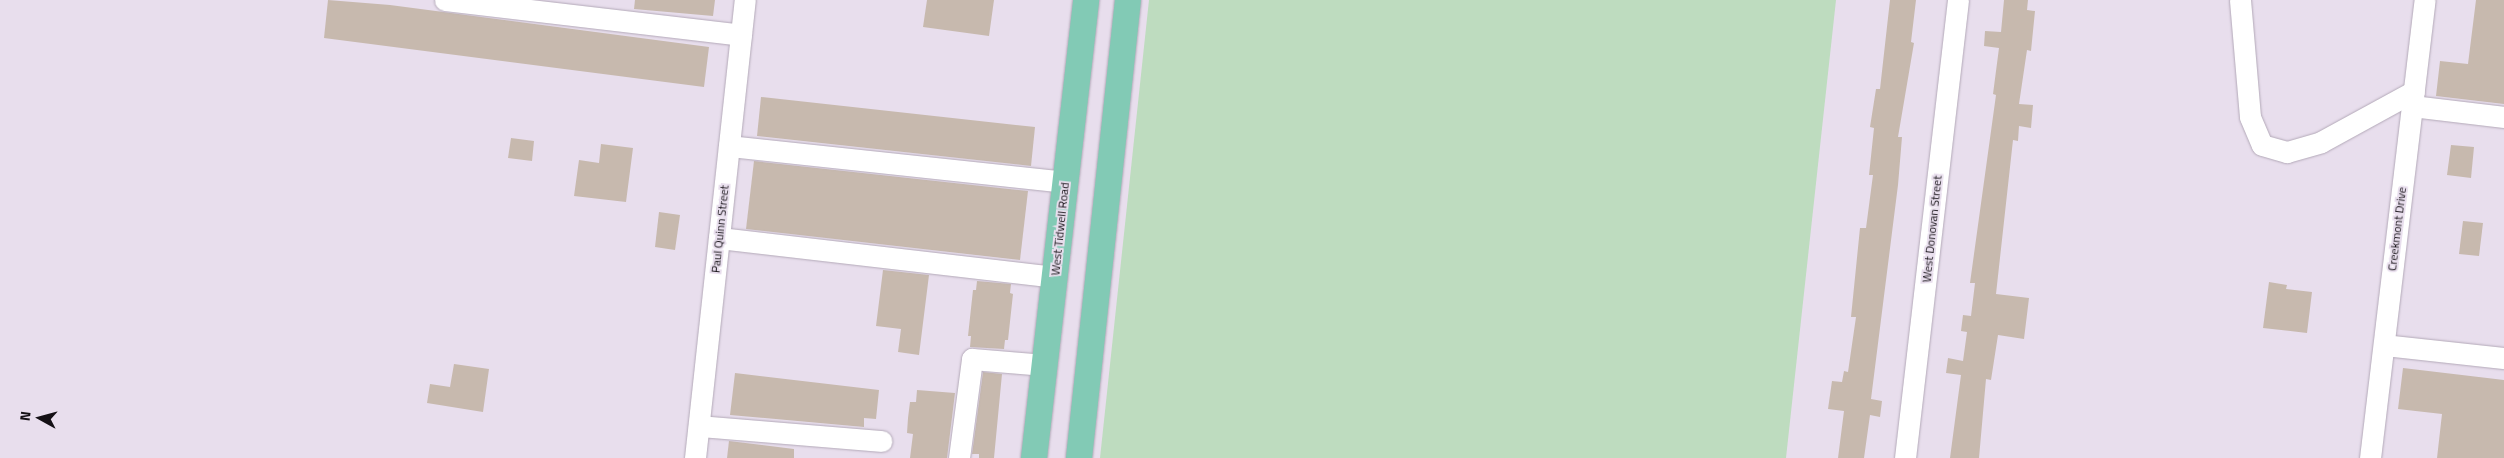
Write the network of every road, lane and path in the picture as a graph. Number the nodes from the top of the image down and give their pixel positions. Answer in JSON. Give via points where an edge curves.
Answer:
{"nodes":[{"id":1,"x":445,"y":0,"type":"edge"},
{"id":2,"x":745,"y":0,"type":"edge"},
{"id":3,"x":1086,"y":0,"type":"edge"},
{"id":4,"x":1128,"y":0,"type":"edge"},
{"id":5,"x":1958,"y":0,"type":"edge"},
{"id":6,"x":2240,"y":0,"type":"edge"},
{"id":7,"x":2425,"y":0,"type":"edge"},
{"id":8,"x":741,"y":35,"type":"junction"},
{"id":9,"x":1078,"y":69,"type":"junction"},
{"id":10,"x":1119,"y":82,"type":"junction"},
{"id":11,"x":2413,"y":98,"type":"junction"},
{"id":12,"x":2504,"y":117,"type":"edge"},
{"id":13,"x":729,"y":146,"type":"junction"},
{"id":14,"x":1065,"y":182,"type":"junction"},
{"id":15,"x":719,"y":238,"type":"junction"},
{"id":16,"x":1055,"y":277,"type":"junction"},
{"id":17,"x":2384,"y":345,"type":"junction"},
{"id":18,"x":2504,"y":358,"type":"edge"},
{"id":19,"x":1045,"y":365,"type":"junction"},
{"id":20,"x":699,"y":426,"type":"junction"},
{"id":21,"x":881,"y":441,"type":"dead end"},
{"id":22,"x":695,"y":458,"type":"edge"},
{"id":23,"x":959,"y":458,"type":"edge"},
{"id":24,"x":1034,"y":458,"type":"edge"},
{"id":25,"x":1079,"y":458,"type":"edge"},
{"id":26,"x":1905,"y":458,"type":"edge"},
{"id":27,"x":2370,"y":458,"type":"edge"}],
"edges":[{"from":1,"to":8,"type":"street"},
{"from":2,"to":8,"type":"street","name":"Paul Quinn Street"},
{"from":3,"to":9,"type":"main road","name":"West Tidwell Road"},
{"from":4,"to":10,"type":"main road"},
{"from":5,"to":26,"type":"street","name":"West Donovan Street"},
{"from":6,"to":11,"type":"street","via":[[2250,117],[2262,145],[2286,152],[2321,142]]},
{"from":7,"to":11,"type":"street","name":"Creekmont Drive"},
{"from":8,"to":13,"type":"street","name":"Paul Quinn Street"},
{"from":9,"to":10,"type":"main road"},
{"from":9,"to":14,"type":"main road","name":"West Tidwell Road"},
{"from":10,"to":25,"type":"main road"},
{"from":11,"to":12,"type":"street"},
{"from":11,"to":17,"type":"street","name":"Creekmont Drive"},
{"from":13,"to":14,"type":"street"},
{"from":13,"to":15,"type":"street","name":"Paul Quinn Street"},
{"from":14,"to":16,"type":"main road","name":"West Tidwell Road"},
{"from":15,"to":16,"type":"street"},
{"from":15,"to":20,"type":"street","name":"Paul Quinn Street"},
{"from":16,"to":19,"type":"main road","name":"West Tidwell Road"},
{"from":17,"to":18,"type":"street"},
{"from":17,"to":27,"type":"street","name":"Creekmont Drive"},
{"from":19,"to":23,"type":"street","via":[[972,359]]},
{"from":19,"to":24,"type":"main road","name":"West Tidwell Road"},
{"from":20,"to":21,"type":"street"},
{"from":20,"to":22,"type":"street","name":"Paul Quinn Street"}]}
